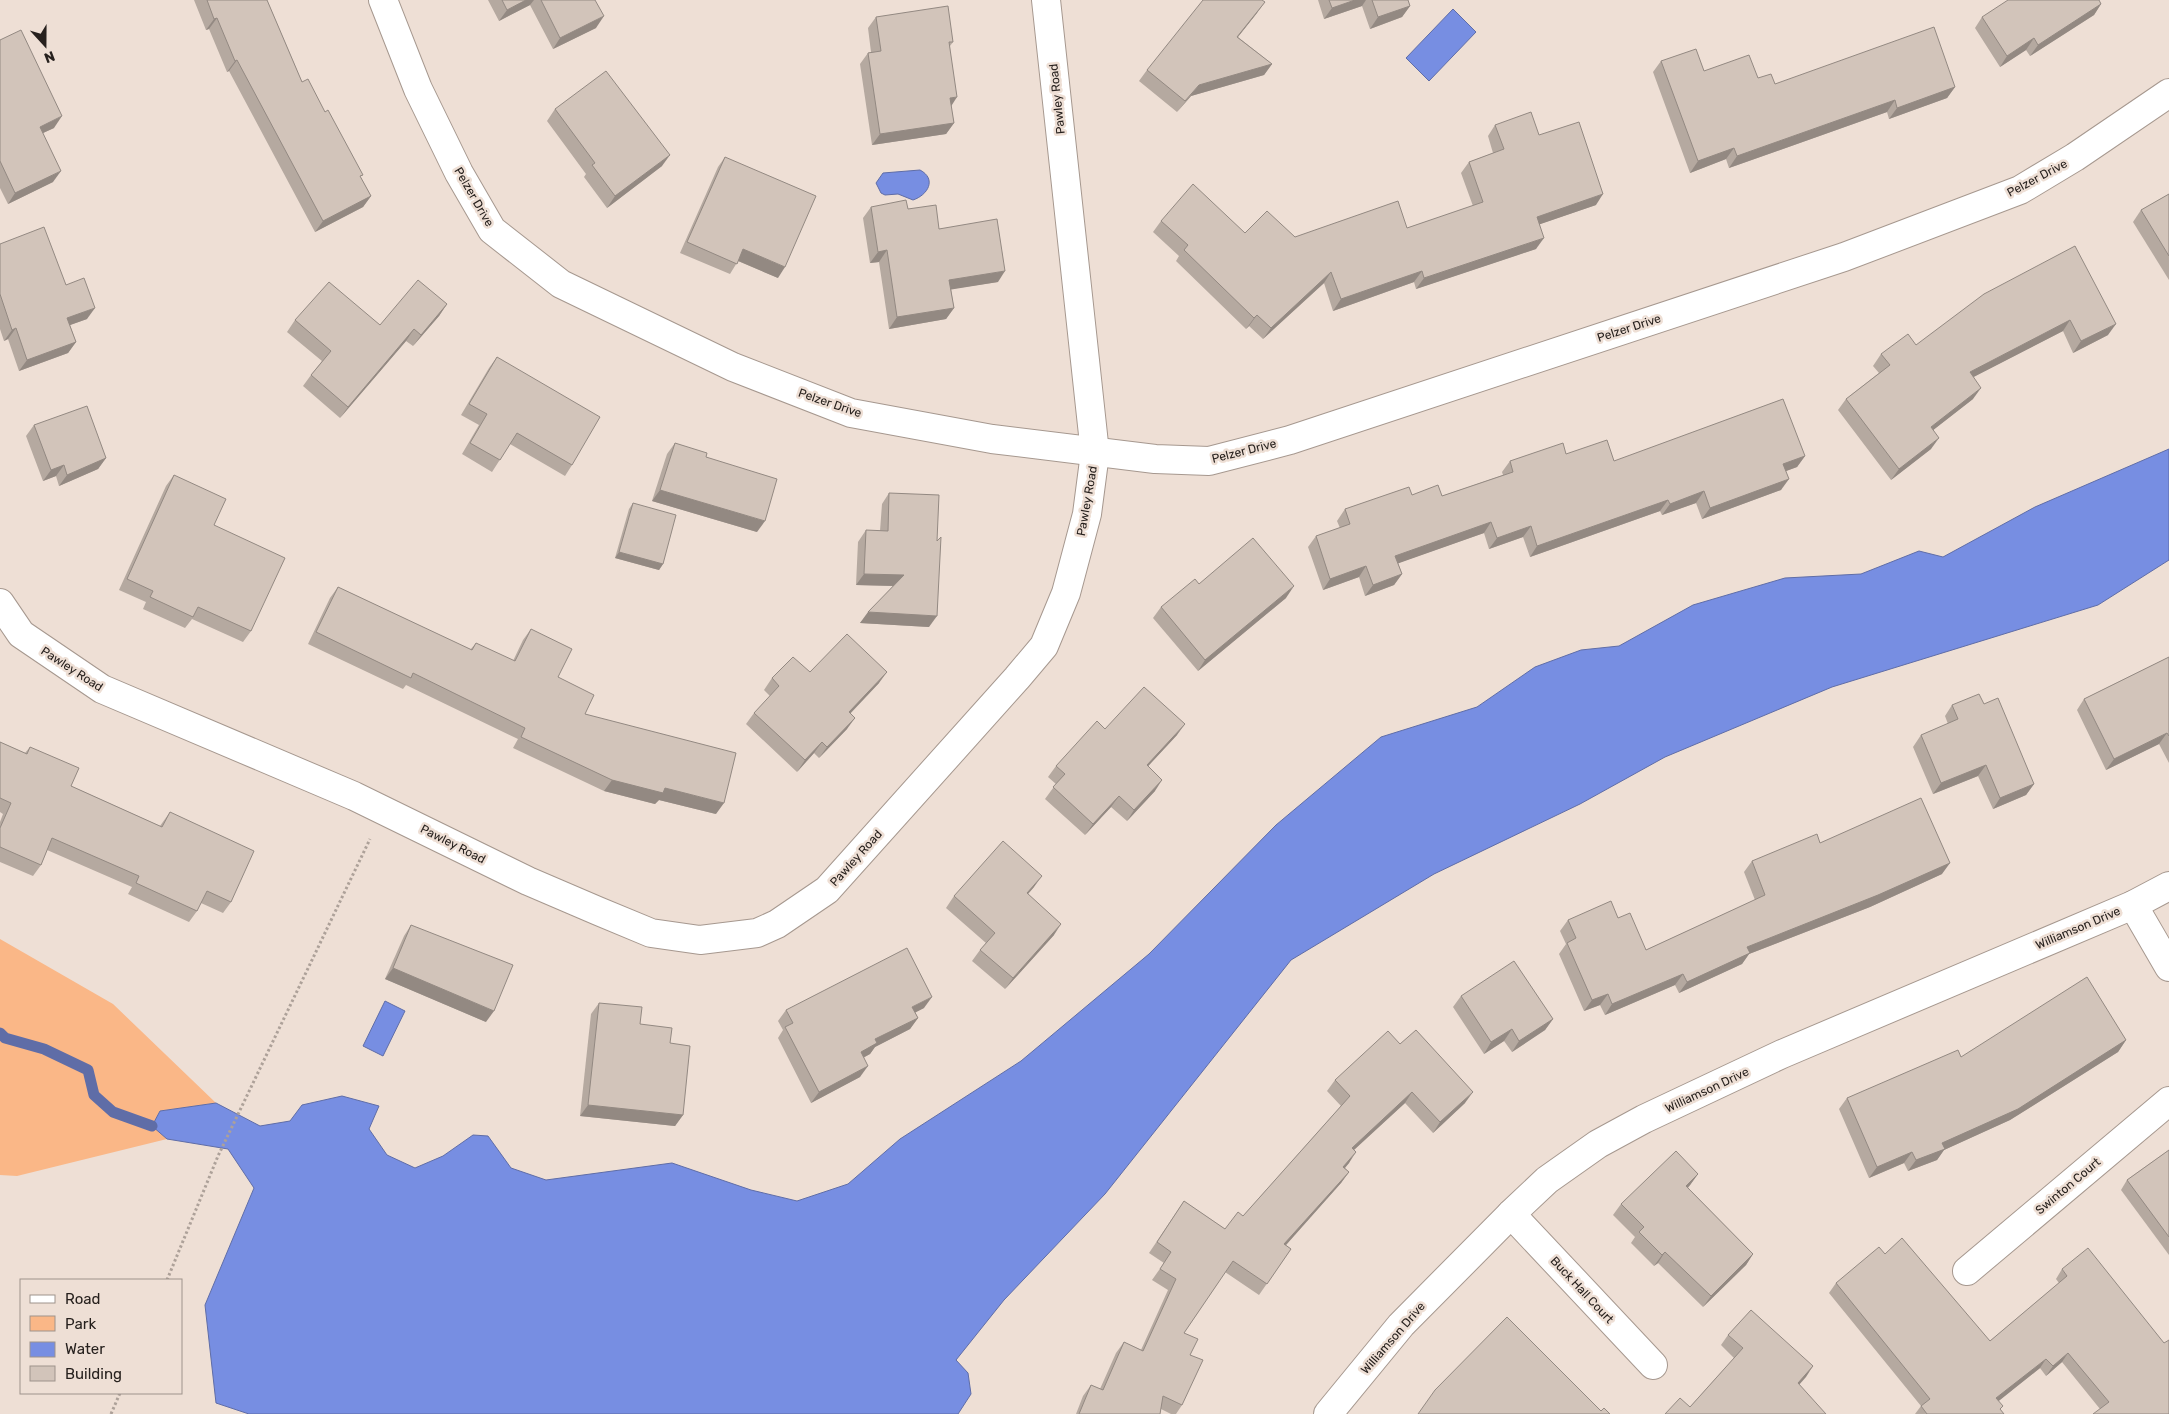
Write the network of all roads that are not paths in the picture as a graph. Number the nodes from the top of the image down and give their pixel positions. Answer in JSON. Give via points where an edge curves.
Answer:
{"nodes":[{"id":1,"x":384,"y":0,"type":"edge"},
{"id":2,"x":1046,"y":0,"type":"edge"},
{"id":3,"x":2169,"y":93,"type":"edge"},
{"id":4,"x":1095,"y":453,"type":"junction"},
{"id":5,"x":0,"y":603,"type":"edge"},
{"id":6,"x":2169,"y":886,"type":"edge"},
{"id":7,"x":2133,"y":905,"type":"junction"},
{"id":8,"x":2169,"y":967,"type":"edge"},
{"id":9,"x":2169,"y":1101,"type":"edge"},
{"id":10,"x":1511,"y":1214,"type":"junction"},
{"id":11,"x":1967,"y":1271,"type":"dead end"},
{"id":12,"x":1653,"y":1365,"type":"dead end"},
{"id":13,"x":1328,"y":1414,"type":"edge"}],
"edges":[{"from":1,"to":4,"type":"street","name":"Pelzer Drive","via":[[418,90],[459,173],[492,230],[561,284],[733,367],[851,413],[992,440]]},
{"from":2,"to":4,"type":"street","name":"Pawley Road"},
{"from":3,"to":4,"type":"street","name":"Pelzer Drive","via":[[2020,190],[1766,283],[1290,440],[1209,460]]},
{"from":4,"to":5,"type":"street","name":"Pawley Road","via":[[1087,514],[1066,593],[1044,646],[827,890],[777,924],[757,933],[700,940],[651,933],[528,881],[384,810],[102,689],[21,634]]},
{"from":6,"to":7,"type":"street","name":"Williamson Drive"},
{"from":7,"to":8,"type":"street"},
{"from":7,"to":10,"type":"street","name":"Williamson Drive","via":[[1782,1054],[1644,1119],[1598,1144],[1547,1180]]},
{"from":9,"to":11,"type":"street","name":"Swinton Court"},
{"from":10,"to":12,"type":"street","name":"Buck Hall Court"},
{"from":10,"to":13,"type":"street","name":"Williamson Drive","via":[[1401,1325]]}]}
